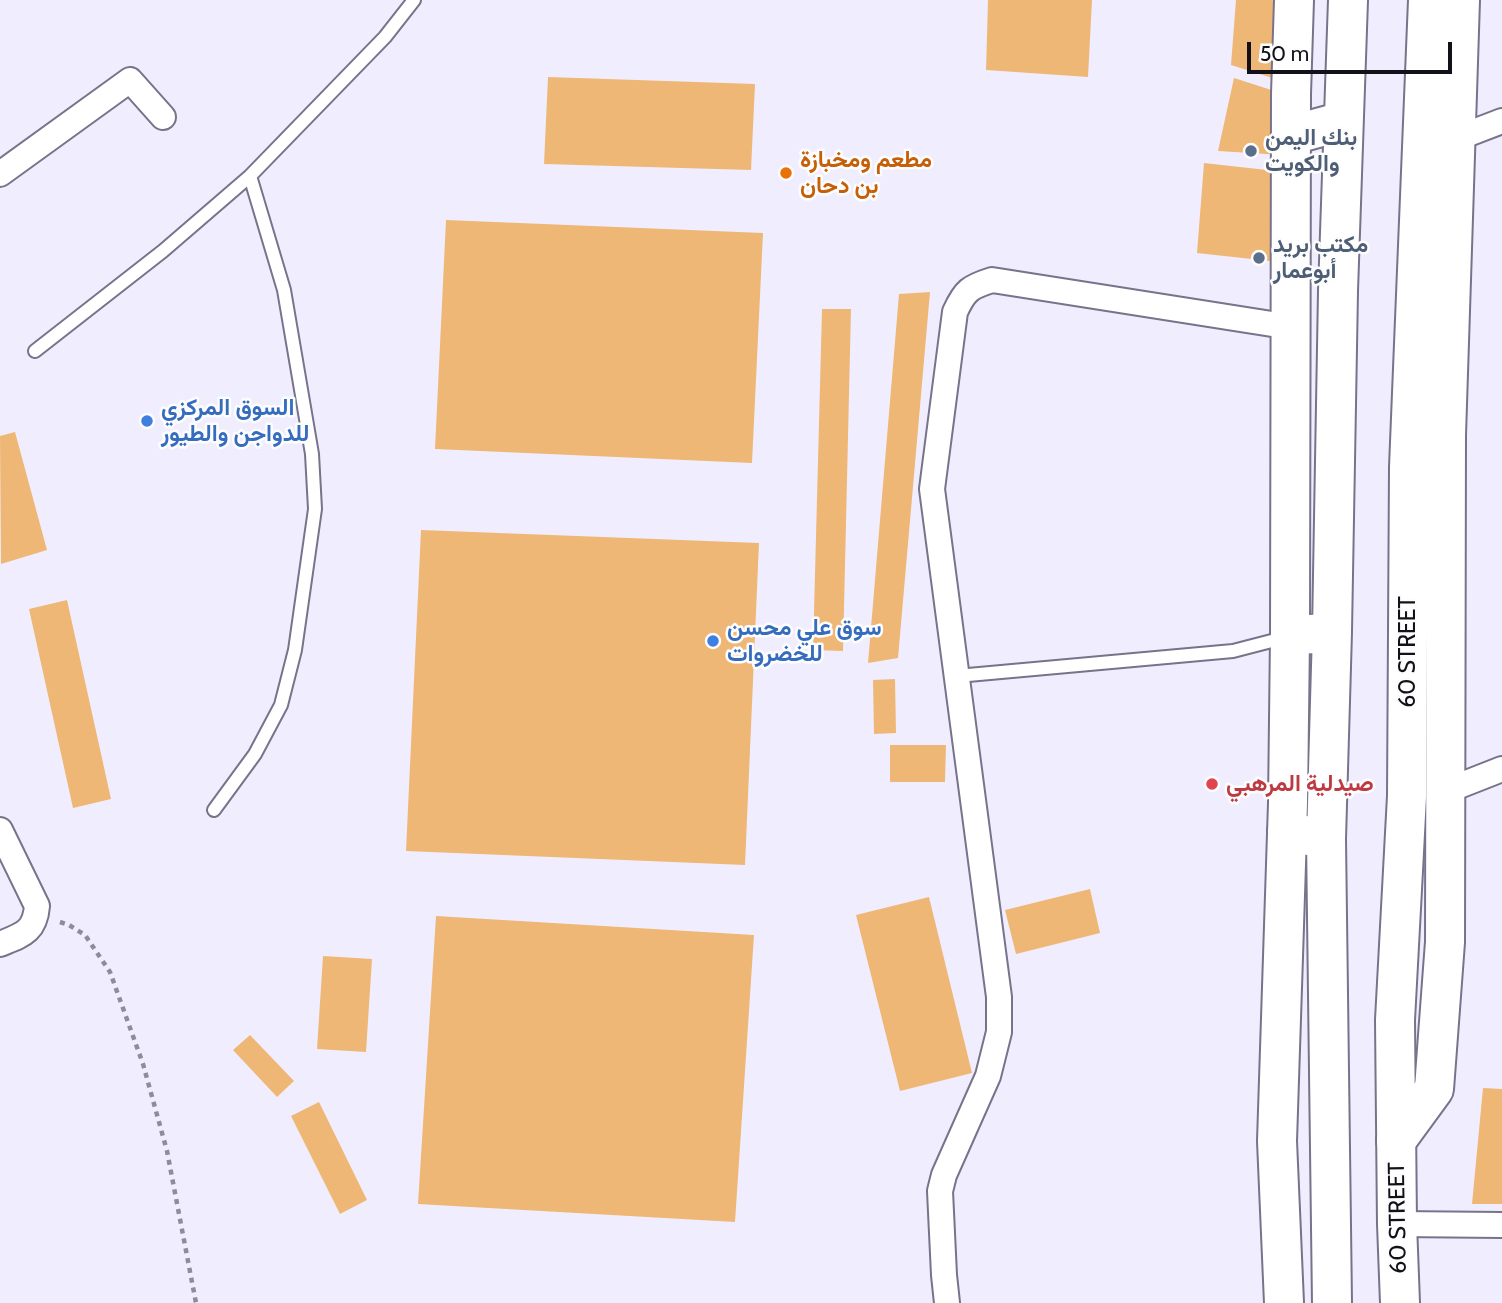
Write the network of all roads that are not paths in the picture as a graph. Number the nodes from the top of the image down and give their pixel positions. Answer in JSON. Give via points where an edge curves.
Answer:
{"nodes":[{"id":1,"x":414,"y":0,"type":"edge"},
{"id":2,"x":1294,"y":0,"type":"edge"},
{"id":3,"x":1348,"y":0,"type":"edge"},
{"id":4,"x":1427,"y":0,"type":"edge"},
{"id":5,"x":1460,"y":0,"type":"edge"},
{"id":6,"x":163,"y":117,"type":"dead end"},
{"id":7,"x":1343,"y":121,"type":"junction"},
{"id":8,"x":1502,"y":121,"type":"edge"},
{"id":9,"x":1292,"y":135,"type":"junction"},
{"id":10,"x":1438,"y":142,"type":"junction"},
{"id":11,"x":0,"y":174,"type":"edge"},
{"id":12,"x":250,"y":176,"type":"junction"},
{"id":13,"x":1291,"y":327,"type":"junction"},
{"id":14,"x":35,"y":351,"type":"dead end"},
{"id":15,"x":1332,"y":632,"type":"junction"},
{"id":16,"x":1290,"y":636,"type":"junction"},
{"id":17,"x":957,"y":676,"type":"junction"},
{"id":18,"x":1502,"y":769,"type":"edge"},
{"id":19,"x":1446,"y":791,"type":"junction"},
{"id":20,"x":214,"y":810,"type":"dead end"},
{"id":21,"x":0,"y":830,"type":"edge"},
{"id":22,"x":1287,"y":832,"type":"junction"},
{"id":23,"x":1326,"y":839,"type":"junction"},
{"id":24,"x":0,"y":944,"type":"edge"},
{"id":25,"x":1396,"y":1141,"type":"junction"},
{"id":26,"x":1397,"y":1224,"type":"junction"},
{"id":27,"x":1502,"y":1225,"type":"edge"},
{"id":28,"x":947,"y":1303,"type":"edge"},
{"id":29,"x":1284,"y":1303,"type":"edge"},
{"id":30,"x":1332,"y":1303,"type":"edge"},
{"id":31,"x":1400,"y":1303,"type":"edge"}],
"edges":[{"from":1,"to":12,"type":"lane"},
{"from":2,"to":9,"type":"main road"},
{"from":3,"to":7,"type":"main road"},
{"from":4,"to":10,"type":"main road","name":"60 STREET"},
{"from":5,"to":10,"type":"main road"},
{"from":6,"to":11,"type":"street","via":[[130,80]]},
{"from":7,"to":9,"type":"main road"},
{"from":7,"to":15,"type":"main road"},
{"from":8,"to":10,"type":"street"},
{"from":9,"to":13,"type":"main road"},
{"from":10,"to":19,"type":"main road","via":[[1446,435]]},
{"from":10,"to":25,"type":"main road","name":"60 STREET","via":[[1409,467],[1407,796],[1395,1020]]},
{"from":12,"to":14,"type":"lane"},
{"from":12,"to":20,"type":"lane","via":[[284,290],[312,454],[315,509],[295,650],[281,705],[255,754]]},
{"from":13,"to":16,"type":"main road"},
{"from":13,"to":17,"type":"street","via":[[992,280],[974,286],[962,297],[955,312],[932,489]]},
{"from":15,"to":16,"type":"main road"},
{"from":15,"to":23,"type":"main road"},
{"from":16,"to":17,"type":"lane","via":[[1233,651]]},
{"from":16,"to":22,"type":"main road"},
{"from":17,"to":28,"type":"street","via":[[999,997],[999,1032],[988,1076],[940,1191]]},
{"from":18,"to":19,"type":"street"},
{"from":19,"to":25,"type":"main road","via":[[1445,942],[1434,1089]]},
{"from":21,"to":24,"type":"street","via":[[37,906],[32,926]]},
{"from":22,"to":23,"type":"main road"},
{"from":22,"to":29,"type":"main road","via":[[1277,1142]]},
{"from":23,"to":30,"type":"main road"},
{"from":25,"to":26,"type":"main road","name":"60 STREET"},
{"from":26,"to":27,"type":"street"},
{"from":26,"to":31,"type":"main road","name":"60 STREET"}]}
